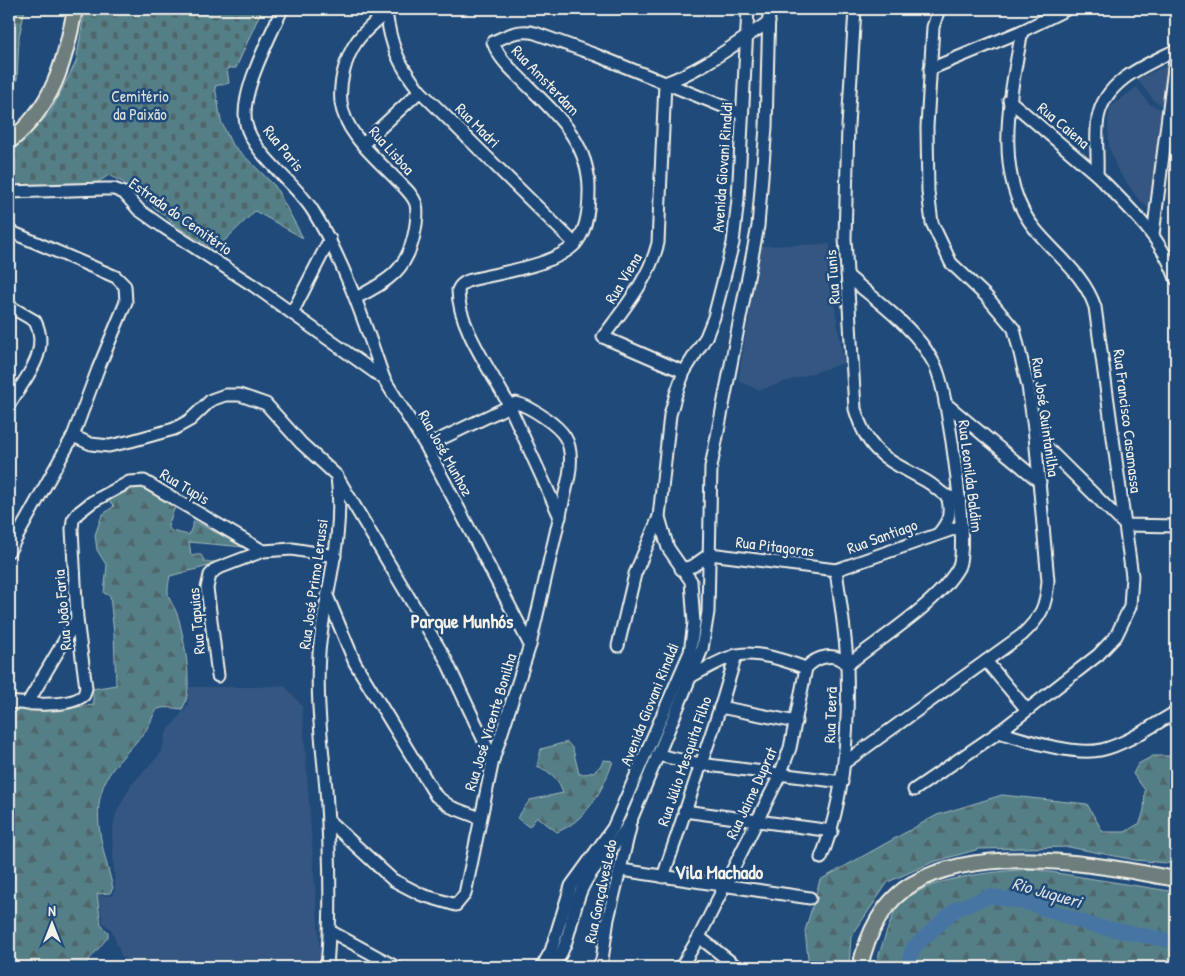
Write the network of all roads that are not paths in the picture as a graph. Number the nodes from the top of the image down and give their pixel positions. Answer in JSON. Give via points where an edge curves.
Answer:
{"nodes":[{"id":1,"x":74,"y":9,"type":"edge"},
{"id":2,"x":282,"y":9,"type":"edge"},
{"id":3,"x":748,"y":9,"type":"edge"},
{"id":4,"x":769,"y":9,"type":"edge"},
{"id":5,"x":855,"y":9,"type":"edge"},
{"id":6,"x":939,"y":9,"type":"edge"},
{"id":7,"x":1067,"y":9,"type":"edge"},
{"id":8,"x":387,"y":10,"type":"edge"},
{"id":9,"x":769,"y":22,"type":"junction"},
{"id":10,"x":1022,"y":31,"type":"junction"},
{"id":11,"x":746,"y":36,"type":"junction"},
{"id":12,"x":1176,"y":51,"type":"edge"},
{"id":13,"x":930,"y":69,"type":"junction"},
{"id":14,"x":665,"y":83,"type":"junction"},
{"id":15,"x":420,"y":91,"type":"junction"},
{"id":16,"x":1009,"y":100,"type":"junction"},
{"id":17,"x":742,"y":114,"type":"junction"},
{"id":18,"x":9,"y":142,"type":"edge"},
{"id":19,"x":363,"y":144,"type":"junction"},
{"id":20,"x":1098,"y":175,"type":"junction"},
{"id":21,"x":9,"y":192,"type":"edge"},
{"id":22,"x":9,"y":232,"type":"edge"},
{"id":23,"x":1153,"y":235,"type":"junction"},
{"id":24,"x":330,"y":239,"type":"junction"},
{"id":25,"x":575,"y":244,"type":"junction"},
{"id":26,"x":849,"y":277,"type":"junction"},
{"id":27,"x":1176,"y":279,"type":"edge"},
{"id":28,"x":356,"y":298,"type":"junction"},
{"id":29,"x":9,"y":306,"type":"edge"},
{"id":30,"x":292,"y":313,"type":"junction"},
{"id":31,"x":684,"y":372,"type":"junction"},
{"id":32,"x":384,"y":379,"type":"junction"},
{"id":33,"x":945,"y":403,"type":"junction"},
{"id":34,"x":9,"y":404,"type":"edge"},
{"id":35,"x":508,"y":405,"type":"junction"},
{"id":36,"x":74,"y":436,"type":"junction"},
{"id":37,"x":1036,"y":436,"type":"junction"},
{"id":38,"x":426,"y":446,"type":"junction"},
{"id":39,"x":337,"y":476,"type":"junction"},
{"id":40,"x":1040,"y":482,"type":"junction"},
{"id":41,"x":954,"y":499,"type":"junction"},
{"id":42,"x":560,"y":517,"type":"junction"},
{"id":43,"x":659,"y":517,"type":"junction"},
{"id":44,"x":1125,"y":525,"type":"junction"},
{"id":45,"x":962,"y":526,"type":"junction"},
{"id":46,"x":1176,"y":526,"type":"edge"},
{"id":47,"x":72,"y":529,"type":"joint"},
{"id":48,"x":22,"y":531,"type":"junction"},
{"id":49,"x":939,"y":533,"type":"junction"},
{"id":50,"x":9,"y":538,"type":"edge"},
{"id":51,"x":9,"y":551,"type":"edge"},
{"id":52,"x":263,"y":551,"type":"junction"},
{"id":53,"x":710,"y":554,"type":"junction"},
{"id":54,"x":335,"y":556,"type":"junction"},
{"id":55,"x":682,"y":569,"type":"junction"},
{"id":56,"x":836,"y":570,"type":"junction"},
{"id":57,"x":328,"y":597,"type":"junction"},
{"id":58,"x":77,"y":619,"type":"junction"},
{"id":59,"x":530,"y":645,"type":"junction"},
{"id":60,"x":618,"y":646,"type":"dead end"},
{"id":61,"x":736,"y":655,"type":"junction"},
{"id":62,"x":986,"y":660,"type":"junction"},
{"id":63,"x":847,"y":665,"type":"junction"},
{"id":64,"x":806,"y":668,"type":"junction"},
{"id":65,"x":218,"y":676,"type":"dead end"},
{"id":66,"x":692,"y":676,"type":"junction"},
{"id":67,"x":9,"y":702,"type":"edge"},
{"id":68,"x":27,"y":704,"type":"junction"},
{"id":69,"x":720,"y":707,"type":"junction"},
{"id":70,"x":1027,"y":710,"type":"junction"},
{"id":71,"x":1176,"y":712,"type":"edge"},
{"id":72,"x":796,"y":722,"type":"junction"},
{"id":73,"x":999,"y":732,"type":"junction"},
{"id":74,"x":657,"y":755,"type":"junction"},
{"id":75,"x":493,"y":760,"type":"junction"},
{"id":76,"x":844,"y":763,"type":"junction"},
{"id":77,"x":700,"y":764,"type":"junction"},
{"id":78,"x":780,"y":774,"type":"junction"},
{"id":79,"x":842,"y":782,"type":"junction"},
{"id":80,"x":914,"y":790,"type":"dead end"},
{"id":81,"x":625,"y":803,"type":"junction"},
{"id":82,"x":684,"y":810,"type":"junction"},
{"id":83,"x":480,"y":818,"type":"junction"},
{"id":84,"x":632,"y":819,"type":"junction"},
{"id":85,"x":328,"y":820,"type":"junction"},
{"id":86,"x":757,"y":822,"type":"junction"},
{"id":87,"x":615,"y":823,"type":"junction"},
{"id":88,"x":832,"y":831,"type":"junction"},
{"id":89,"x":821,"y":858,"type":"dead end"},
{"id":90,"x":620,"y":870,"type":"junction"},
{"id":91,"x":663,"y":877,"type":"junction"},
{"id":92,"x":1176,"y":879,"type":"edge"},
{"id":93,"x":724,"y":887,"type":"junction"},
{"id":94,"x":810,"y":898,"type":"dead end"},
{"id":95,"x":330,"y":932,"type":"junction"},
{"id":96,"x":699,"y":937,"type":"junction"},
{"id":97,"x":557,"y":952,"type":"junction"},
{"id":98,"x":327,"y":967,"type":"edge"},
{"id":99,"x":396,"y":967,"type":"edge"},
{"id":100,"x":532,"y":967,"type":"edge"},
{"id":101,"x":542,"y":967,"type":"edge"},
{"id":102,"x":552,"y":967,"type":"edge"},
{"id":103,"x":598,"y":967,"type":"edge"},
{"id":104,"x":681,"y":967,"type":"edge"},
{"id":105,"x":737,"y":967,"type":"edge"},
{"id":106,"x":860,"y":967,"type":"edge"}],
"edges":[{"from":1,"to":18,"type":"main road","via":[[69,43],[46,102],[27,127]]},
{"from":2,"to":24,"type":"street","name":"Rua Paris","via":[[248,89],[246,124],[252,138],[312,208]]},
{"from":3,"to":11,"type":"street","name":"Avenida Giovani Rinaldi"},
{"from":4,"to":9,"type":"street","name":"Avenida Giovani Rinaldi"},
{"from":5,"to":26,"type":"street","name":"Rua Tunis","via":[[846,204]]},
{"from":6,"to":13,"type":"street","name":"Rua José Quintanilha","via":[[933,27]]},
{"from":7,"to":10,"type":"street"},
{"from":8,"to":15,"type":"street","name":"Rua Madri","via":[[397,58]]},
{"from":8,"to":19,"type":"street","name":"Rua Lisboa","via":[[356,41],[341,86],[345,120]]},
{"from":9,"to":11,"type":"street"},
{"from":9,"to":53,"type":"street","name":"Avenida Giovani Rinaldi","via":[[759,217],[748,288],[711,467]]},
{"from":10,"to":13,"type":"street"},
{"from":10,"to":16,"type":"street","name":"Rua Francisco Casamassa"},
{"from":11,"to":14,"type":"street","via":[[720,57],[688,75]]},
{"from":11,"to":17,"type":"street","name":"Avenida Giovani Rinaldi"},
{"from":12,"to":20,"type":"street","via":[[1131,73],[1105,98],[1098,118]]},
{"from":12,"to":23,"type":"street"},
{"from":13,"to":37,"type":"street","name":"Rua José Quintanilha","via":[[927,127],[932,223],[951,264],[987,297],[1014,329]]},
{"from":14,"to":17,"type":"street","name":"Rua Amsterdam"},
{"from":14,"to":25,"type":"street","name":"Rua Amsterdam","via":[[525,30],[493,42],[503,60],[570,128],[583,153],[589,203],[585,224]]},
{"from":14,"to":31,"type":"street","name":"Rua Viena","via":[[658,243],[654,262],[603,337]]},
{"from":15,"to":19,"type":"street"},
{"from":15,"to":25,"type":"street","name":"Rua Madri"},
{"from":16,"to":20,"type":"street","name":"Rua Caiena"},
{"from":16,"to":44,"type":"street","name":"Rua Francisco Casamassa","via":[[1008,142],[1015,194],[1024,215],[1084,282],[1095,306]]},
{"from":17,"to":31,"type":"street","name":"Avenida Giovani Rinaldi","via":[[738,199],[731,252],[706,337]]},
{"from":19,"to":28,"type":"street","name":"Rua Lisboa","via":[[411,194],[416,205],[416,225],[412,246],[401,268],[389,280]]},
{"from":20,"to":23,"type":"street","name":"Rua Caiena"},
{"from":21,"to":30,"type":"street","name":"Estrada do Cemitério","via":[[114,189],[124,193],[139,210]]},
{"from":22,"to":36,"type":"street","via":[[116,277],[125,286],[126,302]]},
{"from":23,"to":27,"type":"street","name":"Rua Caiena"},
{"from":24,"to":28,"type":"street","name":"Rua Paris"},
{"from":24,"to":30,"type":"street"},
{"from":25,"to":35,"type":"street","via":[[564,253],[546,260],[465,282],[458,290],[466,324]]},
{"from":26,"to":33,"type":"street","name":"Rua Leonilda Baldim","via":[[912,333],[925,349],[938,373]]},
{"from":26,"to":41,"type":"street","name":"Rua Tunis","via":[[855,409],[861,431],[875,450],[898,468]]},
{"from":28,"to":32,"type":"street","name":"Rua Paris"},
{"from":29,"to":34,"type":"street","via":[[35,321],[42,340],[40,353]]},
{"from":30,"to":32,"type":"street","name":"Rua José Munhoz"},
{"from":31,"to":43,"type":"street","name":"Avenida Giovani Rinaldi","via":[[670,415]]},
{"from":32,"to":38,"type":"street","name":"Rua José Munhoz"},
{"from":33,"to":40,"type":"street"},
{"from":33,"to":41,"type":"street","name":"Rua Leonilda Baldim"},
{"from":35,"to":38,"type":"street"},
{"from":35,"to":42,"type":"street"},
{"from":35,"to":42,"type":"street","name":"Rua José Vicente Bonilha","via":[[516,403],[529,407],[565,436],[570,466]]},
{"from":36,"to":39,"type":"street","via":[[91,444],[109,446],[131,441],[174,430],[211,400],[224,395],[240,395],[266,404]]},
{"from":36,"to":48,"type":"street"},
{"from":37,"to":40,"type":"street","name":"Rua José Quintanilha"},
{"from":37,"to":44,"type":"street"},
{"from":38,"to":59,"type":"street","name":"Rua José Munhoz"},
{"from":39,"to":54,"type":"street","name":"Rua José Primo Lerussi","via":[[340,526]]},
{"from":39,"to":75,"type":"street","via":[[445,658]]},
{"from":40,"to":62,"type":"street","name":"Rua José Quintanilha","via":[[1048,581],[1045,605],[1032,625]]},
{"from":41,"to":45,"type":"street","name":"Rua Leonilda Baldim"},
{"from":41,"to":49,"type":"street","via":[[947,524]]},
{"from":42,"to":59,"type":"street","name":"Rua José Vicente Bonilha"},
{"from":43,"to":55,"type":"street","name":"Avenida Giovani Rinaldi","via":[[668,548]]},
{"from":43,"to":60,"type":"street","via":[[635,574]]},
{"from":44,"to":46,"type":"street"},
{"from":44,"to":70,"type":"street","name":"Rua Francisco Casamassa","via":[[1132,592],[1124,621],[1116,636],[1098,655]]},
{"from":45,"to":49,"type":"street"},
{"from":45,"to":63,"type":"street","name":"Rua Leonilda Baldim","via":[[961,560],[939,593]]},
{"from":47,"to":52,"type":"street","name":"Rua Tupis","via":[[78,514],[85,508],[137,480],[144,481]]},
{"from":47,"to":58,"type":"street","name":"Rua João Faria"},
{"from":48,"to":50,"type":"street"},
{"from":48,"to":51,"type":"street"},
{"from":49,"to":56,"type":"street","name":"Rua Santiago"},
{"from":52,"to":54,"type":"street","name":"Rua Tapuias","via":[[300,550]]},
{"from":52,"to":65,"type":"street","name":"Rua Tapuias","via":[[216,569],[207,581]]},
{"from":53,"to":55,"type":"street","via":[[693,566]]},
{"from":53,"to":56,"type":"street","name":"Rua Pitagoras"},
{"from":53,"to":66,"type":"street","name":"Avenida Giovani Rinaldi","via":[[708,612],[702,649]]},
{"from":54,"to":57,"type":"street","name":"Rua José Primo Lerussi"},
{"from":55,"to":81,"type":"street","name":"Avenida Giovani Rinaldi","via":[[691,581],[694,600],[690,652]]},
{"from":56,"to":63,"type":"street","name":"Rua Teerã"},
{"from":57,"to":83,"type":"street","via":[[355,663],[436,796],[451,807]]},
{"from":57,"to":85,"type":"street","name":"Rua José Primo Lerussi","via":[[319,654],[319,712]]},
{"from":58,"to":68,"type":"street"},
{"from":58,"to":68,"type":"street","name":"Rua João Faria","via":[[86,688],[84,695],[74,701]]},
{"from":59,"to":75,"type":"street","name":"Rua José Vicente Bonilha"},
{"from":61,"to":64,"type":"street","via":[[758,655]]},
{"from":61,"to":66,"type":"street"},
{"from":61,"to":69,"type":"street","name":"Rua Júlio Mesquita Filho"},
{"from":62,"to":70,"type":"street"},
{"from":62,"to":76,"type":"street","name":"Rua José Quintanilha"},
{"from":63,"to":64,"type":"street","via":[[843,659],[834,656],[817,660]]},
{"from":63,"to":76,"type":"street","name":"Rua Teerã"},
{"from":64,"to":72,"type":"street","name":"Rua Jaime Duprat"},
{"from":66,"to":74,"type":"street","name":"Avenida Giovani Rinaldi"},
{"from":67,"to":68,"type":"street"},
{"from":69,"to":72,"type":"street"},
{"from":69,"to":77,"type":"street","name":"Rua Júlio Mesquita Filho"},
{"from":70,"to":73,"type":"street","name":"Rua Francisco Casamassa"},
{"from":71,"to":73,"type":"street","via":[[1109,747],[1094,751],[1034,743]]},
{"from":72,"to":78,"type":"street","name":"Rua Jaime Duprat"},
{"from":73,"to":80,"type":"street","name":"Rua Francisco Casamassa"},
{"from":74,"to":77,"type":"street"},
{"from":74,"to":84,"type":"street","name":"Avenida Giovani Rinaldi"},
{"from":75,"to":83,"type":"street","name":"Rua José Vicente Bonilha"},
{"from":76,"to":79,"type":"street","name":"Rua Teerã"},
{"from":77,"to":78,"type":"street"},
{"from":77,"to":82,"type":"street","name":"Rua Júlio Mesquita Filho"},
{"from":78,"to":79,"type":"street"},
{"from":78,"to":86,"type":"street","name":"Rua Jaime Duprat"},
{"from":79,"to":88,"type":"street","name":"Rua Teerã"},
{"from":81,"to":84,"type":"street","via":[[633,801]]},
{"from":81,"to":87,"type":"street","name":"Avenida Giovani Rinaldi"},
{"from":82,"to":86,"type":"street"},
{"from":82,"to":91,"type":"street","name":"Rua Júlio Mesquita Filho"},
{"from":83,"to":85,"type":"street","name":"Rua José Vicente Bonilha","via":[[465,894],[456,905],[422,895],[394,880]]},
{"from":84,"to":87,"type":"street","via":[[620,831]]},
{"from":84,"to":90,"type":"street","name":"Rua GonçalvesLedo"},
{"from":84,"to":97,"type":"street","name":"Avenida Giovani Rinaldi","via":[[579,894]]},
{"from":85,"to":95,"type":"street","name":"Rua José Primo Lerussi"},
{"from":86,"to":88,"type":"street"},
{"from":86,"to":93,"type":"street","name":"Rua Jaime Duprat"},
{"from":87,"to":97,"type":"street","name":"Avenida Giovani Rinaldi","via":[[571,886]]},
{"from":88,"to":89,"type":"street","name":"Rua Teerã"},
{"from":90,"to":91,"type":"street"},
{"from":90,"to":103,"type":"street","name":"Rua GonçalvesLedo"},
{"from":91,"to":93,"type":"street"},
{"from":92,"to":106,"type":"main road","via":[[1076,864],[1023,861],[968,864],[932,874],[912,884],[874,924]]},
{"from":93,"to":94,"type":"street"},
{"from":93,"to":96,"type":"street","name":"Rua Jaime Duprat"},
{"from":95,"to":98,"type":"street","name":"Rua José Primo Lerussi"},
{"from":95,"to":99,"type":"street"},
{"from":96,"to":104,"type":"street","name":"Rua Jaime Duprat"},
{"from":96,"to":105,"type":"street"},
{"from":97,"to":100,"type":"street"},
{"from":97,"to":101,"type":"street","name":"Avenida Giovani Rinaldi"},
{"from":97,"to":102,"type":"street","name":"Avenida Giovani Rinaldi"}]}
